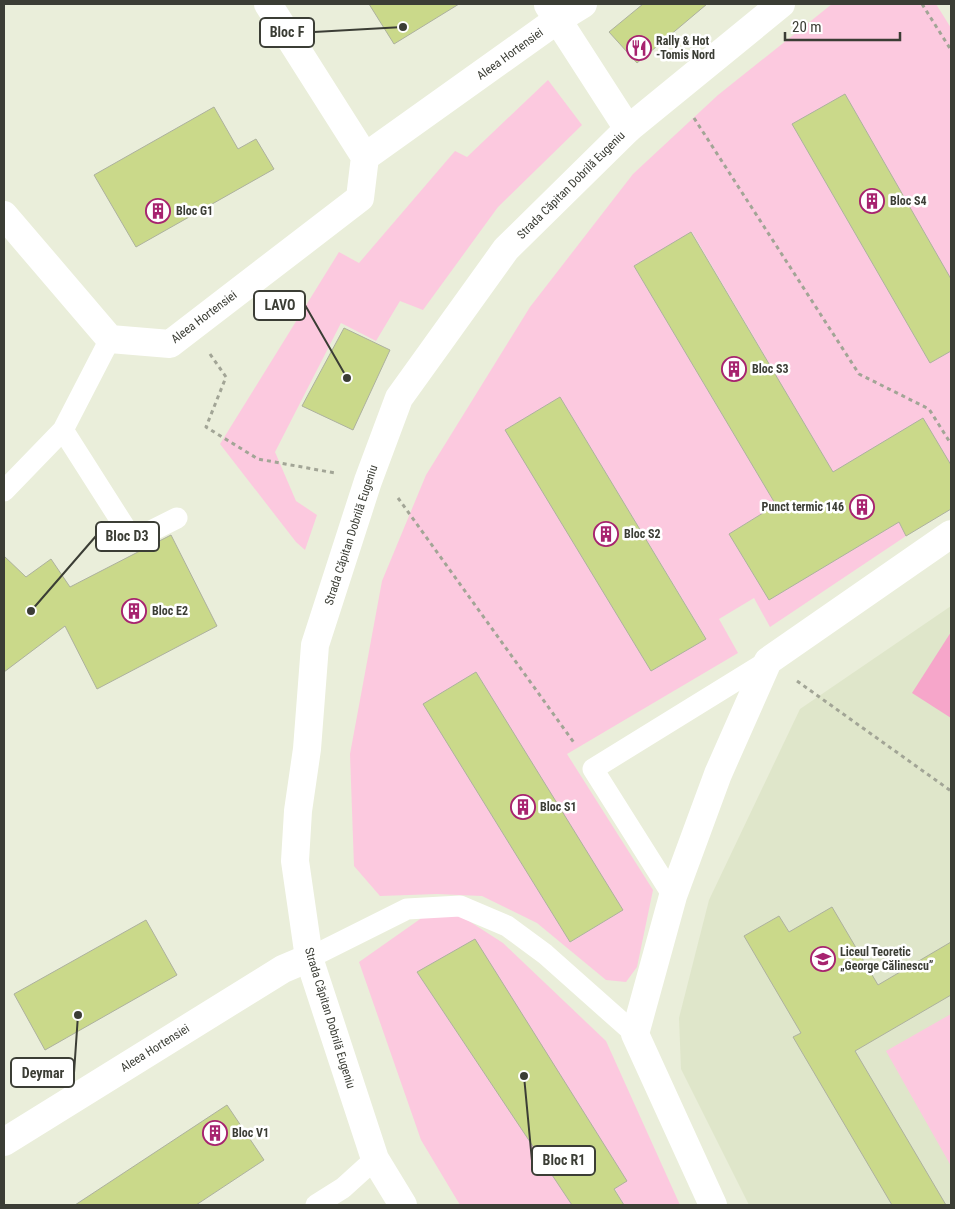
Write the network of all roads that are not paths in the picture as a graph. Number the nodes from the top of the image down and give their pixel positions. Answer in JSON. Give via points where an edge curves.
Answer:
{"nodes":[{"id":1,"x":268,"y":4,"type":"edge"},
{"id":2,"x":583,"y":4,"type":"edge"},
{"id":3,"x":781,"y":4,"type":"edge"},
{"id":4,"x":552,"y":12,"type":"edge"},
{"id":5,"x":628,"y":128,"type":"junction"},
{"id":6,"x":365,"y":157,"type":"junction"},
{"id":7,"x":4,"y":215,"type":"edge"},
{"id":8,"x":110,"y":339,"type":"junction"},
{"id":9,"x":63,"y":430,"type":"junction"},
{"id":10,"x":4,"y":490,"type":"edge"},
{"id":11,"x":177,"y":518,"type":"dead end"},
{"id":12,"x":951,"y":534,"type":"edge"},
{"id":13,"x":768,"y":661,"type":"junction"},
{"id":14,"x":673,"y":896,"type":"junction"},
{"id":15,"x":309,"y":958,"type":"junction"},
{"id":16,"x":635,"y":1034,"type":"junction"},
{"id":17,"x":4,"y":1142,"type":"edge"},
{"id":18,"x":375,"y":1159,"type":"junction"},
{"id":19,"x":316,"y":1205,"type":"edge"},
{"id":20,"x":403,"y":1205,"type":"edge"},
{"id":21,"x":713,"y":1205,"type":"edge"}],
"edges":[{"from":1,"to":6,"type":"street"},
{"from":2,"to":4,"type":"street","name":"Aleea Hortensiei"},
{"from":3,"to":5,"type":"street","name":"Strada Căpitan Dobrilă Eugeniu"},
{"from":4,"to":5,"type":"street"},
{"from":4,"to":6,"type":"street","name":"Aleea Hortensiei"},
{"from":5,"to":15,"type":"street","name":"Strada Căpitan Dobrilă Eugeniu","via":[[506,249],[399,398],[368,481],[315,644],[295,861]]},
{"from":6,"to":8,"type":"street","name":"Aleea Hortensiei","via":[[360,198],[170,344]]},
{"from":7,"to":8,"type":"street"},
{"from":8,"to":9,"type":"lane"},
{"from":9,"to":10,"type":"lane"},
{"from":9,"to":11,"type":"lane","via":[[134,540]]},
{"from":12,"to":13,"type":"street"},
{"from":13,"to":14,"type":"street","via":[[718,774]]},
{"from":13,"to":14,"type":"lane","via":[[593,769]]},
{"from":14,"to":16,"type":"street"},
{"from":15,"to":16,"type":"lane","via":[[407,909],[460,906],[507,926],[545,954]]},
{"from":15,"to":17,"type":"street","name":"Aleea Hortensiei","via":[[283,968]]},
{"from":15,"to":18,"type":"street","name":"Strada Căpitan Dobrilă Eugeniu"},
{"from":16,"to":21,"type":"street"},
{"from":18,"to":19,"type":"lane","via":[[344,1188]]},
{"from":18,"to":20,"type":"street","name":"Strada Căpitan Dobrilă Eugeniu"}]}
